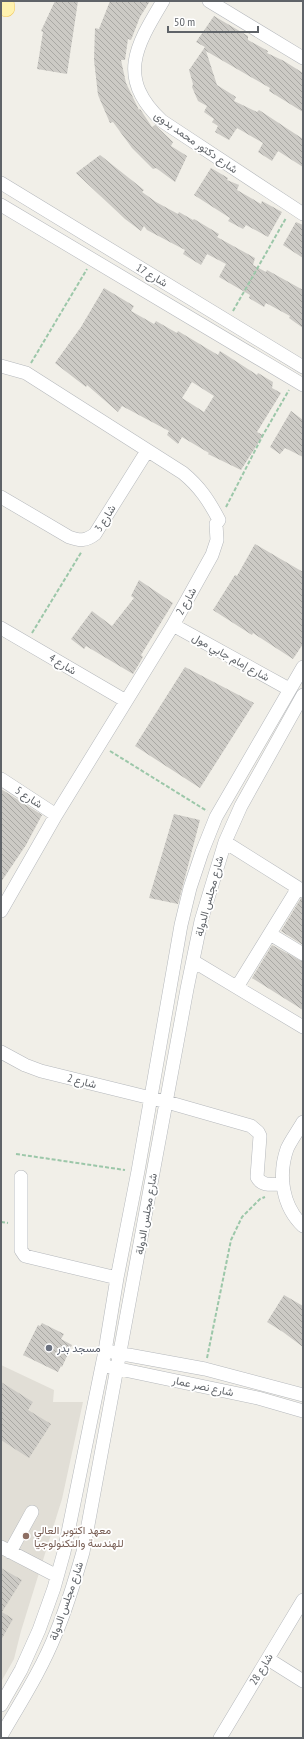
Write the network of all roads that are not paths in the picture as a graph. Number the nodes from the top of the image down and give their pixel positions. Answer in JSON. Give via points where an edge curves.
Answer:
{"nodes":[{"id":1,"x":163,"y":1,"type":"edge"},
{"id":2,"x":209,"y":1,"type":"edge"},
{"id":3,"x":303,"y":58,"type":"edge"},
{"id":4,"x":1,"y":183,"type":"edge"},
{"id":5,"x":1,"y":205,"type":"edge"},
{"id":6,"x":298,"y":210,"type":"edge"},
{"id":7,"x":1,"y":366,"type":"edge"},
{"id":8,"x":303,"y":367,"type":"edge"},
{"id":9,"x":299,"y":383,"type":"edge"},
{"id":10,"x":147,"y":451,"type":"junction"},
{"id":11,"x":1,"y":497,"type":"edge"},
{"id":12,"x":173,"y":625,"type":"junction"},
{"id":13,"x":1,"y":628,"type":"edge"},
{"id":14,"x":303,"y":666,"type":"edge"},
{"id":15,"x":289,"y":689,"type":"junction"},
{"id":16,"x":303,"y":695,"type":"edge"},
{"id":17,"x":126,"y":701,"type":"junction"},
{"id":18,"x":1,"y":779,"type":"edge"},
{"id":19,"x":56,"y":815,"type":"junction"},
{"id":20,"x":225,"y":842,"type":"junction"},
{"id":21,"x":301,"y":890,"type":"edge"},
{"id":22,"x":4,"y":897,"type":"edge"},
{"id":23,"x":1,"y":911,"type":"edge"},
{"id":24,"x":270,"y":934,"type":"junction"},
{"id":25,"x":303,"y":954,"type":"edge"},
{"id":26,"x":193,"y":961,"type":"junction"},
{"id":27,"x":237,"y":987,"type":"junction"},
{"id":28,"x":303,"y":1027,"type":"edge"},
{"id":29,"x":1,"y":1052,"type":"edge"},
{"id":30,"x":151,"y":1098,"type":"junction"},
{"id":31,"x":167,"y":1102,"type":"junction"},
{"id":32,"x":303,"y":1122,"type":"edge"},
{"id":33,"x":21,"y":1177,"type":"dead end"},
{"id":34,"x":283,"y":1186,"type":"junction"},
{"id":35,"x":303,"y":1226,"type":"edge"},
{"id":36,"x":117,"y":1278,"type":"junction"},
{"id":37,"x":106,"y":1351,"type":"junction"},
{"id":38,"x":120,"y":1353,"type":"junction"},
{"id":39,"x":102,"y":1366,"type":"junction"},
{"id":40,"x":118,"y":1368,"type":"junction"},
{"id":41,"x":303,"y":1395,"type":"edge"},
{"id":42,"x":303,"y":1411,"type":"edge"},
{"id":43,"x":32,"y":1512,"type":"dead end"},
{"id":44,"x":6,"y":1550,"type":"edge"},
{"id":45,"x":57,"y":1576,"type":"junction"},
{"id":46,"x":303,"y":1600,"type":"edge"},
{"id":47,"x":268,"y":1659,"type":"junction"},
{"id":48,"x":303,"y":1681,"type":"edge"},
{"id":49,"x":1,"y":1705,"type":"edge"},
{"id":50,"x":1,"y":1736,"type":"edge"},
{"id":51,"x":220,"y":1738,"type":"edge"}],
"edges":[{"from":1,"to":6,"type":"street","name":"شارع دكتور محمد بدوى","via":[[137,49],[136,81],[141,96],[150,110],[162,121]]},
{"from":2,"to":3,"type":"street"},
{"from":4,"to":8,"type":"street","name":"شارع 17"},
{"from":5,"to":9,"type":"street","name":"شارع 17"},
{"from":7,"to":10,"type":"street","via":[[26,373]]},
{"from":10,"to":11,"type":"street","name":"شارع 3","via":[[96,534],[89,539],[79,541],[69,537]]},
{"from":10,"to":12,"type":"street","name":"شارع 2","via":[[196,483],[219,520],[216,524],[217,540],[212,555]]},
{"from":12,"to":15,"type":"street","name":"شارع إمام جابي مول"},
{"from":12,"to":17,"type":"street","name":"شارع 2"},
{"from":13,"to":17,"type":"street","name":"شارع 4"},
{"from":14,"to":15,"type":"street","name":"شارع مجلس الدولة"},
{"from":15,"to":30,"type":"street","name":"شارع مجلس الدولة","via":[[216,817],[202,852],[181,925]]},
{"from":16,"to":20,"type":"street","name":"شارع مجلس الدولة","via":[[241,806]]},
{"from":17,"to":19,"type":"street","name":"شارع 2"},
{"from":18,"to":19,"type":"street","name":"شارع 5"},
{"from":19,"to":22,"type":"street","name":"شارع 2"},
{"from":20,"to":21,"type":"street"},
{"from":20,"to":26,"type":"street","name":"شارع مجلس الدولة","via":[[203,914]]},
{"from":21,"to":24,"type":"street"},
{"from":22,"to":23,"type":"street","name":"شارع 2"},
{"from":24,"to":25,"type":"street"},
{"from":24,"to":27,"type":"street"},
{"from":26,"to":27,"type":"street"},
{"from":26,"to":31,"type":"street","name":"شارع مجلس الدولة"},
{"from":27,"to":28,"type":"street"},
{"from":29,"to":30,"type":"street","name":"شارع 2","via":[[41,1071]]},
{"from":30,"to":31,"type":"street","name":"شارع 2"},
{"from":30,"to":36,"type":"street","name":"شارع مجلس الدولة"},
{"from":31,"to":34,"type":"street","name":"شارع 2","via":[[255,1128],[260,1136],[257,1178],[263,1184]]},
{"from":31,"to":38,"type":"street","name":"شارع مجلس الدولة"},
{"from":32,"to":34,"type":"street","via":[[288,1148],[282,1168]]},
{"from":33,"to":36,"type":"street","via":[[21,1250],[25,1256]]},
{"from":34,"to":35,"type":"street","via":[[288,1206]]},
{"from":36,"to":37,"type":"street","name":"شارع مجلس الدولة"},
{"from":37,"to":38,"type":"street","name":"شارع نصر عمار"},
{"from":37,"to":39,"type":"street","name":"شارع مجلس الدولة"},
{"from":38,"to":40,"type":"street","name":"شارع مجلس الدولة"},
{"from":38,"to":41,"type":"street","name":"شارع نصر عمار","via":[[205,1369]]},
{"from":39,"to":40,"type":"street","name":"شارع نصر عمار"},
{"from":39,"to":45,"type":"street","name":"شارع مجلس الدولة"},
{"from":40,"to":42,"type":"street","name":"شارع نصر عمار","via":[[258,1398]]},
{"from":40,"to":50,"type":"street","name":"شارع مجلس الدولة","via":[[83,1552],[71,1594],[37,1674]]},
{"from":43,"to":44,"type":"street"},
{"from":44,"to":45,"type":"street"},
{"from":45,"to":49,"type":"street","name":"شارع مجلس الدولة","via":[[39,1630],[21,1670]]},
{"from":46,"to":47,"type":"street","name":"شارع 28"},
{"from":47,"to":48,"type":"street"},
{"from":47,"to":51,"type":"street","name":"شارع 28"}]}
